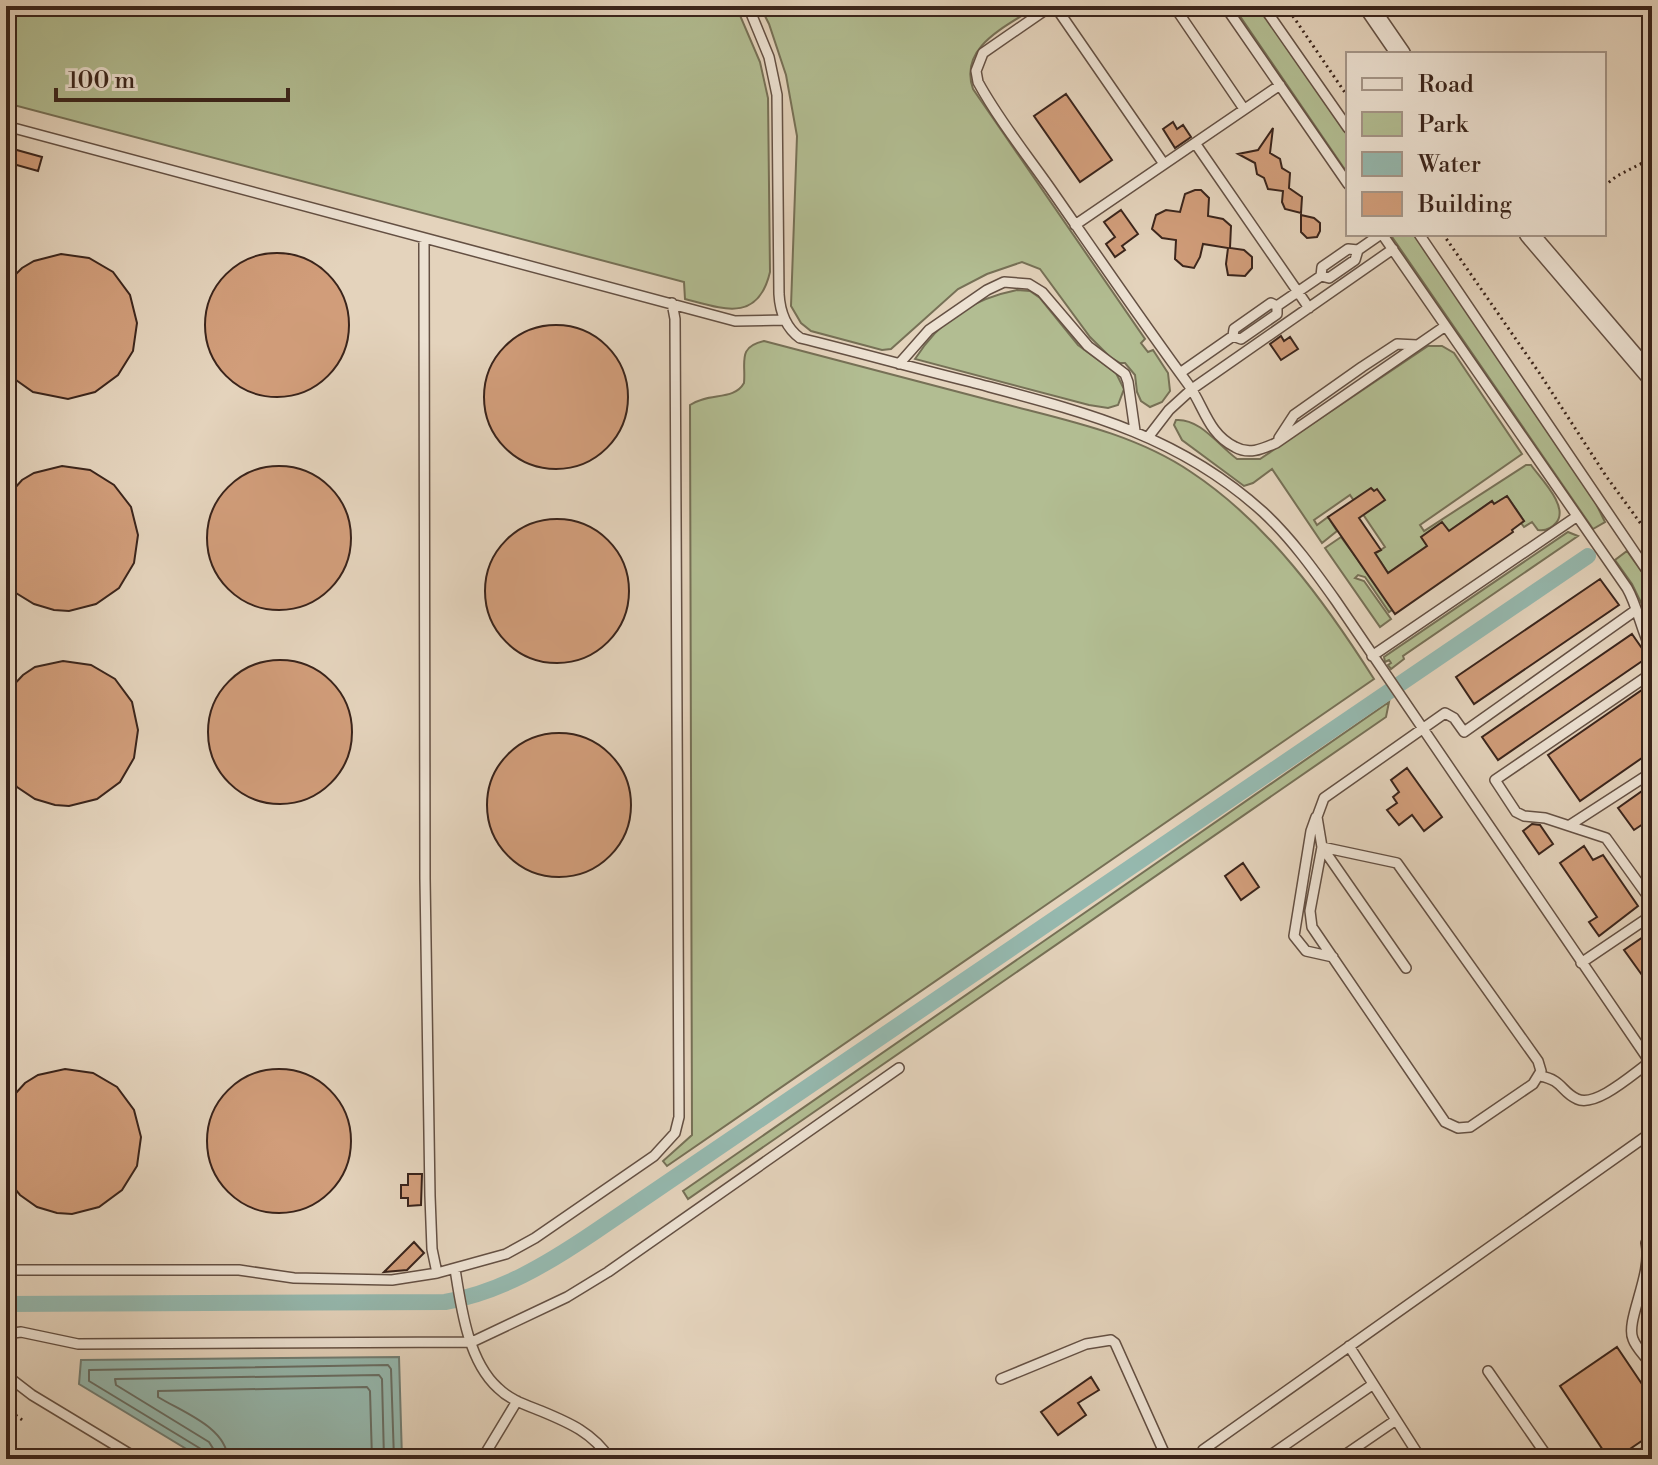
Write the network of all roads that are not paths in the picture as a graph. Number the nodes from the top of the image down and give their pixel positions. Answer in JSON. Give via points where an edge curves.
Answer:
{"nodes":[{"id":1,"x":748,"y":6,"type":"edge"},
{"id":2,"x":1053,"y":6,"type":"edge"},
{"id":3,"x":1174,"y":6,"type":"edge"},
{"id":4,"x":1225,"y":6,"type":"edge"},
{"id":5,"x":1263,"y":6,"type":"edge"},
{"id":6,"x":1368,"y":6,"type":"edge"},
{"id":7,"x":1400,"y":52,"type":"edge"},
{"id":8,"x":1280,"y":85,"type":"junction"},
{"id":9,"x":1244,"y":109,"type":"junction"},
{"id":10,"x":1346,"y":125,"type":"edge"},
{"id":11,"x":6,"y":126,"type":"edge"},
{"id":12,"x":1195,"y":143,"type":"junction"},
{"id":13,"x":1164,"y":164,"type":"junction"},
{"id":14,"x":1346,"y":181,"type":"edge"},
{"id":15,"x":1075,"y":225,"type":"junction"},
{"id":16,"x":1379,"y":236,"type":"edge"},
{"id":17,"x":1383,"y":236,"type":"edge"},
{"id":18,"x":1420,"y":236,"type":"edge"},
{"id":19,"x":1531,"y":236,"type":"edge"},
{"id":20,"x":424,"y":240,"type":"junction"},
{"id":21,"x":1393,"y":249,"type":"junction"},
{"id":22,"x":1298,"y":291,"type":"junction"},
{"id":23,"x":672,"y":303,"type":"junction"},
{"id":24,"x":1309,"y":308,"type":"junction"},
{"id":25,"x":785,"y":320,"type":"junction"},
{"id":26,"x":1444,"y":327,"type":"junction"},
{"id":27,"x":899,"y":364,"type":"junction"},
{"id":28,"x":1180,"y":373,"type":"junction"},
{"id":29,"x":1652,"y":378,"type":"edge"},
{"id":30,"x":1192,"y":389,"type":"junction"},
{"id":31,"x":1135,"y":431,"type":"junction"},
{"id":32,"x":1149,"y":436,"type":"junction"},
{"id":33,"x":1576,"y":517,"type":"junction"},
{"id":34,"x":1652,"y":578,"type":"edge"},
{"id":35,"x":1636,"y":610,"type":"junction"},
{"id":36,"x":1652,"y":651,"type":"edge"},
{"id":37,"x":1372,"y":656,"type":"junction"},
{"id":38,"x":1652,"y":673,"type":"edge"},
{"id":39,"x":1422,"y":729,"type":"junction"},
{"id":40,"x":1652,"y":772,"type":"edge"},
{"id":41,"x":1317,"y":817,"type":"junction"},
{"id":42,"x":1570,"y":825,"type":"junction"},
{"id":43,"x":1322,"y":847,"type":"junction"},
{"id":44,"x":1652,"y":902,"type":"edge"},
{"id":45,"x":1652,"y":915,"type":"edge"},
{"id":46,"x":1333,"y":957,"type":"junction"},
{"id":47,"x":1581,"y":963,"type":"junction"},
{"id":48,"x":1406,"y":968,"type":"dead end"},
{"id":49,"x":1651,"y":1063,"type":"edge"},
{"id":50,"x":899,"y":1068,"type":"dead end"},
{"id":51,"x":1540,"y":1076,"type":"junction"},
{"id":52,"x":1652,"y":1133,"type":"edge"},
{"id":53,"x":1646,"y":1243,"type":"dead end"},
{"id":54,"x":455,"y":1269,"type":"junction"},
{"id":55,"x":6,"y":1270,"type":"edge"},
{"id":56,"x":437,"y":1273,"type":"junction"},
{"id":57,"x":6,"y":1334,"type":"edge"},
{"id":58,"x":472,"y":1342,"type":"junction"},
{"id":59,"x":1349,"y":1346,"type":"junction"},
{"id":60,"x":1652,"y":1366,"type":"edge"},
{"id":61,"x":1488,"y":1371,"type":"dead end"},
{"id":62,"x":6,"y":1375,"type":"edge"},
{"id":63,"x":1001,"y":1379,"type":"dead end"},
{"id":64,"x":1372,"y":1385,"type":"junction"},
{"id":65,"x":517,"y":1401,"type":"junction"},
{"id":66,"x":1396,"y":1420,"type":"junction"},
{"id":67,"x":1652,"y":1447,"type":"edge"},
{"id":68,"x":1419,"y":1458,"type":"edge"},
{"id":69,"x":138,"y":1459,"type":"edge"},
{"id":70,"x":482,"y":1459,"type":"edge"},
{"id":71,"x":610,"y":1459,"type":"edge"},
{"id":72,"x":1167,"y":1459,"type":"edge"},
{"id":73,"x":1200,"y":1459,"type":"edge"},
{"id":74,"x":1265,"y":1459,"type":"edge"},
{"id":75,"x":1339,"y":1459,"type":"edge"},
{"id":76,"x":1549,"y":1459,"type":"edge"},
{"id":77,"x":1635,"y":1459,"type":"edge"}],
"edges":[{"from":1,"to":25,"type":"lane","via":[[769,57],[777,95],[779,294]]},
{"from":2,"to":13,"type":"lane"},
{"from":2,"to":15,"type":"lane","via":[[983,53],[976,71],[983,91]]},
{"from":3,"to":9,"type":"lane"},
{"from":4,"to":8,"type":"lane"},
{"from":5,"to":10,"type":"lane"},
{"from":6,"to":7,"type":"street"},
{"from":8,"to":9,"type":"lane"},
{"from":8,"to":14,"type":"lane"},
{"from":9,"to":12,"type":"lane"},
{"from":11,"to":20,"type":"lane"},
{"from":12,"to":13,"type":"lane"},
{"from":12,"to":22,"type":"lane"},
{"from":13,"to":15,"type":"lane"},
{"from":15,"to":28,"type":"lane"},
{"from":16,"to":22,"type":"lane","via":[[1358,250],[1348,249]]},
{"from":17,"to":21,"type":"lane"},
{"from":18,"to":34,"type":"lane"},
{"from":19,"to":29,"type":"street"},
{"from":20,"to":23,"type":"lane"},
{"from":20,"to":56,"type":"lane","via":[[425,879],[430,1196]]},
{"from":21,"to":24,"type":"lane"},
{"from":21,"to":26,"type":"lane"},
{"from":22,"to":24,"type":"lane"},
{"from":22,"to":28,"type":"lane","via":[[1277,306],[1271,303]]},
{"from":23,"to":25,"type":"lane","via":[[735,321]]},
{"from":23,"to":54,"type":"lane","via":[[679,1127],[654,1156],[535,1238],[506,1254]]},
{"from":24,"to":30,"type":"lane"},
{"from":25,"to":27,"type":"lane","via":[[800,338]]},
{"from":26,"to":30,"type":"lane","via":[[1258,451],[1235,447],[1218,435]]},
{"from":26,"to":33,"type":"lane"},
{"from":27,"to":31,"type":"lane"},
{"from":27,"to":31,"type":"lane","via":[[929,330],[987,290],[1004,282],[1029,284],[1088,346],[1125,374]]},
{"from":28,"to":30,"type":"lane"},
{"from":30,"to":32,"type":"lane"},
{"from":31,"to":32,"type":"lane"},
{"from":32,"to":37,"type":"lane","via":[[1191,459],[1264,513],[1311,567]]},
{"from":33,"to":35,"type":"lane","via":[[1632,596]]},
{"from":33,"to":37,"type":"lane"},
{"from":35,"to":36,"type":"lane"},
{"from":35,"to":39,"type":"lane","via":[[1464,732],[1445,713]]},
{"from":37,"to":39,"type":"lane"},
{"from":38,"to":42,"type":"lane","via":[[1495,780],[1516,812]]},
{"from":39,"to":41,"type":"lane","via":[[1327,794]]},
{"from":39,"to":47,"type":"lane"},
{"from":40,"to":42,"type":"lane"},
{"from":41,"to":43,"type":"lane"},
{"from":41,"to":46,"type":"lane","via":[[1294,936],[1306,951]]},
{"from":42,"to":44,"type":"lane","via":[[1606,838]]},
{"from":43,"to":46,"type":"lane","via":[[1310,920]]},
{"from":43,"to":48,"type":"lane"},
{"from":43,"to":51,"type":"lane","via":[[1397,863],[1538,1061]]},
{"from":45,"to":47,"type":"lane"},
{"from":46,"to":51,"type":"lane","via":[[1451,1126],[1475,1124]]},
{"from":47,"to":49,"type":"lane"},
{"from":49,"to":51,"type":"lane","via":[[1586,1101]]},
{"from":50,"to":58,"type":"lane","via":[[608,1272]]},
{"from":52,"to":59,"type":"lane"},
{"from":53,"to":60,"type":"lane","via":[[1647,1268],[1631,1334]]},
{"from":54,"to":56,"type":"lane"},
{"from":54,"to":58,"type":"lane"},
{"from":55,"to":56,"type":"lane","via":[[239,1270],[294,1278],[392,1280]]},
{"from":57,"to":58,"type":"lane","via":[[89,1344]]},
{"from":58,"to":65,"type":"lane","via":[[486,1375]]},
{"from":59,"to":64,"type":"lane"},
{"from":59,"to":73,"type":"lane","via":[[1203,1450]]},
{"from":61,"to":76,"type":"lane"},
{"from":62,"to":69,"type":"lane"},
{"from":63,"to":72,"type":"lane","via":[[1086,1344],[1111,1340]]},
{"from":64,"to":66,"type":"lane"},
{"from":64,"to":74,"type":"lane"},
{"from":65,"to":70,"type":"lane"},
{"from":65,"to":71,"type":"lane","via":[[582,1429]]},
{"from":66,"to":68,"type":"lane"},
{"from":66,"to":75,"type":"lane"},
{"from":67,"to":77,"type":"lane"}]}
